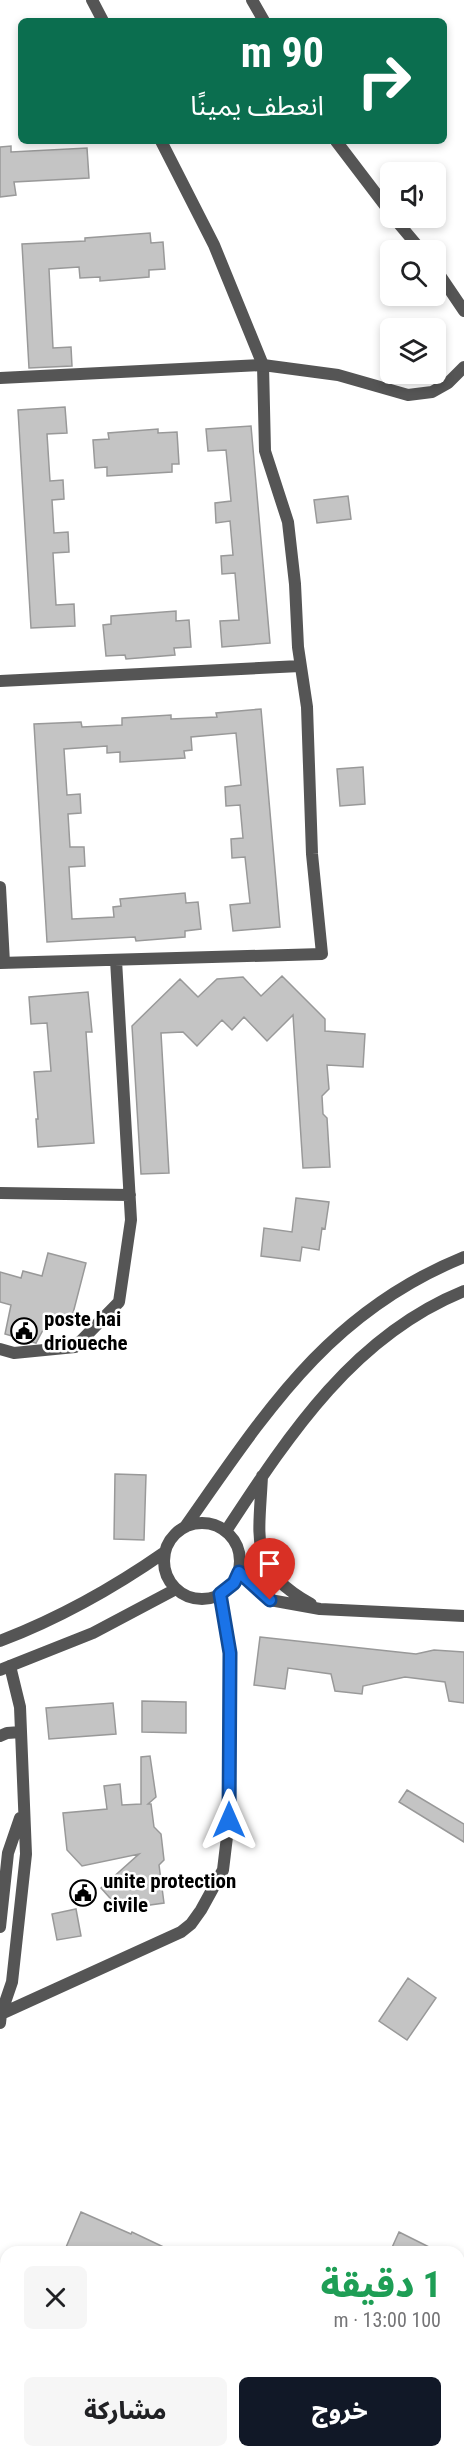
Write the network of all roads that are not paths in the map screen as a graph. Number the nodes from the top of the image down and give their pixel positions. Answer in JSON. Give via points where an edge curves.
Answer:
{"nodes":[{"id":1,"x":92,"y":0,"type":"edge"},
{"id":2,"x":252,"y":0,"type":"edge"},
{"id":3,"x":101,"y":18,"type":"edge"},
{"id":4,"x":262,"y":18,"type":"edge"},
{"id":5,"x":164,"y":144,"type":"edge"},
{"id":6,"x":338,"y":144,"type":"edge"},
{"id":7,"x":380,"y":199,"type":"edge"},
{"id":8,"x":402,"y":228,"type":"edge"},
{"id":9,"x":413,"y":240,"type":"edge"},
{"id":10,"x":446,"y":284,"type":"edge"},
{"id":11,"x":464,"y":311,"type":"edge"},
{"id":12,"x":263,"y":365,"type":"junction"},
{"id":13,"x":464,"y":367,"type":"edge"},
{"id":14,"x":0,"y":378,"type":"edge"},
{"id":15,"x":300,"y":666,"type":"junction"},
{"id":16,"x":0,"y":681,"type":"edge"},
{"id":17,"x":0,"y":887,"type":"edge"},
{"id":18,"x":116,"y":960,"type":"junction"},
{"id":19,"x":2,"y":963,"type":"edge"},
{"id":20,"x":0,"y":1193,"type":"edge"},
{"id":21,"x":130,"y":1195,"type":"junction"},
{"id":22,"x":464,"y":1257,"type":"edge"},
{"id":23,"x":464,"y":1291,"type":"edge"},
{"id":24,"x":0,"y":1349,"type":"edge"},
{"id":25,"x":262,"y":1476,"type":"junction"},
{"id":26,"x":184,"y":1527,"type":"junction"},
{"id":27,"x":226,"y":1531,"type":"junction"},
{"id":28,"x":165,"y":1552,"type":"junction"},
{"id":29,"x":239,"y":1572,"type":"junction"},
{"id":30,"x":176,"y":1589,"type":"junction"},
{"id":31,"x":220,"y":1594,"type":"junction"},
{"id":32,"x":320,"y":1609,"type":"junction"},
{"id":33,"x":464,"y":1616,"type":"edge"},
{"id":34,"x":0,"y":1641,"type":"edge"},
{"id":35,"x":5,"y":1668,"type":"edge"},
{"id":36,"x":21,"y":1732,"type":"junction"},
{"id":37,"x":0,"y":1736,"type":"edge"},
{"id":38,"x":22,"y":1811,"type":"junction"},
{"id":39,"x":0,"y":1927,"type":"edge"},
{"id":40,"x":0,"y":2012,"type":"edge"},
{"id":41,"x":0,"y":2023,"type":"edge"}],
"edges":[{"from":1,"to":3,"type":"street"},
{"from":2,"to":4,"type":"street"},
{"from":5,"to":12,"type":"street","via":[[214,245]]},
{"from":6,"to":7,"type":"street"},
{"from":8,"to":9,"type":"street"},
{"from":10,"to":11,"type":"street"},
{"from":12,"to":13,"type":"street","via":[[338,375],[408,394],[432,392],[448,384]]},
{"from":12,"to":14,"type":"street"},
{"from":12,"to":15,"type":"street","via":[[265,451],[288,522]]},
{"from":15,"to":16,"type":"street"},
{"from":15,"to":18,"type":"street","via":[[307,707],[312,855],[322,954]]},
{"from":17,"to":19,"type":"street"},
{"from":18,"to":19,"type":"street"},
{"from":18,"to":21,"type":"street"},
{"from":20,"to":21,"type":"street"},
{"from":21,"to":24,"type":"street","via":[[131,1220],[119,1302],[75,1347],[14,1353]]},
{"from":22,"to":26,"type":"street","via":[[402,1286],[333,1338],[292,1380]]},
{"from":23,"to":25,"type":"street","via":[[400,1323],[370,1348],[301,1422]]},
{"from":25,"to":27,"type":"street"},
{"from":25,"to":32,"type":"street","via":[[260,1533],[265,1565],[289,1592]]},
{"from":26,"to":27,"type":"street","via":[[210,1523]]},
{"from":26,"to":28,"type":"street","via":[[174,1534]]},
{"from":27,"to":29,"type":"street","via":[[238,1547]]},
{"from":28,"to":30,"type":"street","via":[[164,1570]]},
{"from":28,"to":34,"type":"street","via":[[85,1604]]},
{"from":29,"to":31,"type":"street","via":[[234,1583]]},
{"from":29,"to":32,"type":"street","via":[[270,1600]]},
{"from":30,"to":31,"type":"street","via":[[201,1600]]},
{"from":30,"to":35,"type":"street","via":[[93,1633]]},
{"from":31,"to":40,"type":"street","via":[[230,1653],[229,1820],[223,1870],[201,1910],[181,1932]]},
{"from":32,"to":33,"type":"street"},
{"from":35,"to":36,"type":"street","via":[[20,1707]]},
{"from":36,"to":37,"type":"street"},
{"from":36,"to":38,"type":"street"},
{"from":38,"to":39,"type":"street","via":[[8,1853]]},
{"from":38,"to":40,"type":"street","via":[[26,1854],[14,1971]]},
{"from":40,"to":41,"type":"street"}]}
